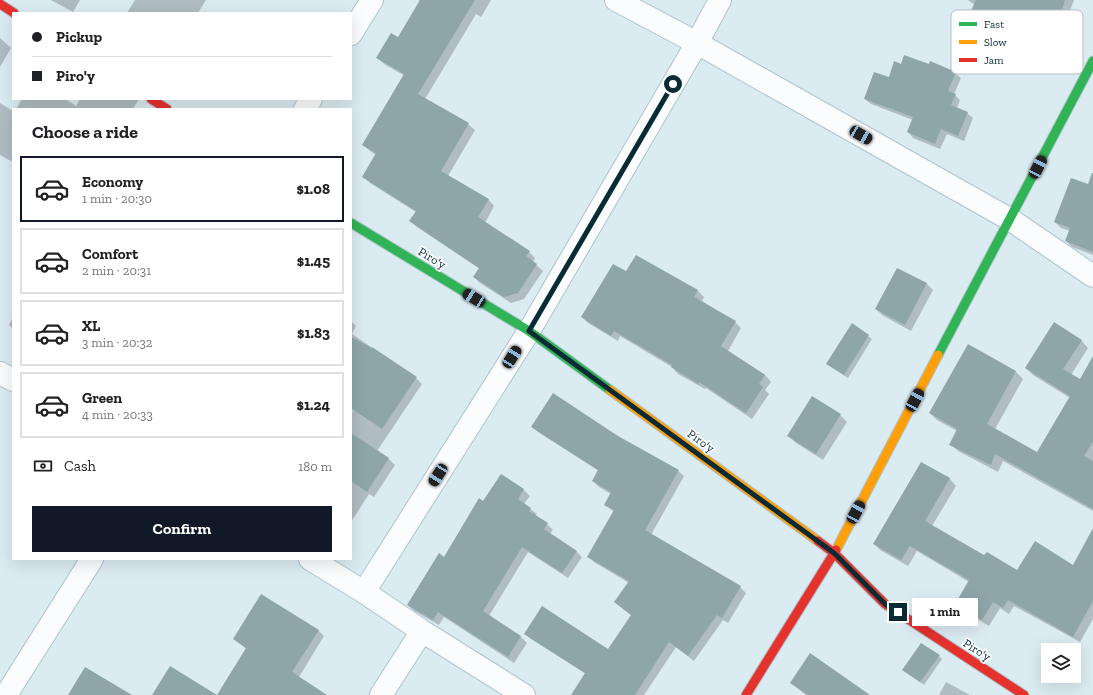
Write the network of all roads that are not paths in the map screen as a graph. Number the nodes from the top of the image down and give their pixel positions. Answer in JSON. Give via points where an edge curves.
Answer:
{"nodes":[{"id":1,"x":372,"y":0,"type":"edge"},
{"id":2,"x":616,"y":0,"type":"edge"},
{"id":3,"x":720,"y":0,"type":"edge"},
{"id":4,"x":0,"y":4,"type":"edge"},
{"id":5,"x":12,"y":12,"type":"edge"},
{"id":6,"x":352,"y":32,"type":"edge"},
{"id":7,"x":698,"y":43,"type":"junction"},
{"id":8,"x":1093,"y":61,"type":"edge"},
{"id":9,"x":153,"y":100,"type":"edge"},
{"id":10,"x":165,"y":108,"type":"edge"},
{"id":11,"x":1011,"y":220,"type":"junction"},
{"id":12,"x":352,"y":224,"type":"edge"},
{"id":13,"x":1093,"y":276,"type":"edge"},
{"id":14,"x":529,"y":331,"type":"junction"},
{"id":15,"x":0,"y":373,"type":"edge"},
{"id":16,"x":12,"y":379,"type":"edge"},
{"id":17,"x":834,"y":553,"type":"junction"},
{"id":18,"x":91,"y":560,"type":"edge"},
{"id":19,"x":312,"y":560,"type":"edge"},
{"id":20,"x":364,"y":592,"type":"junction"},
{"id":21,"x":422,"y":631,"type":"junction"},
{"id":22,"x":6,"y":695,"type":"edge"},
{"id":23,"x":381,"y":695,"type":"edge"},
{"id":24,"x":524,"y":695,"type":"edge"},
{"id":25,"x":746,"y":695,"type":"edge"},
{"id":26,"x":1024,"y":695,"type":"edge"}],
"edges":[{"from":1,"to":6,"type":"street"},
{"from":2,"to":7,"type":"street"},
{"from":3,"to":7,"type":"street"},
{"from":4,"to":5,"type":"main road"},
{"from":7,"to":11,"type":"street"},
{"from":7,"to":14,"type":"street"},
{"from":8,"to":11,"type":"main road"},
{"from":9,"to":10,"type":"main road"},
{"from":11,"to":13,"type":"street"},
{"from":11,"to":17,"type":"main road"},
{"from":12,"to":14,"type":"main road","name":"Piro'y"},
{"from":14,"to":17,"type":"main road","name":"Piro'y"},
{"from":14,"to":20,"type":"street"},
{"from":15,"to":16,"type":"street"},
{"from":17,"to":25,"type":"main road"},
{"from":17,"to":26,"type":"main road","name":"Piro'y","via":[[885,604]]},
{"from":18,"to":22,"type":"street"},
{"from":19,"to":20,"type":"street"},
{"from":20,"to":21,"type":"street"},
{"from":21,"to":23,"type":"street"},
{"from":21,"to":24,"type":"street"}]}
